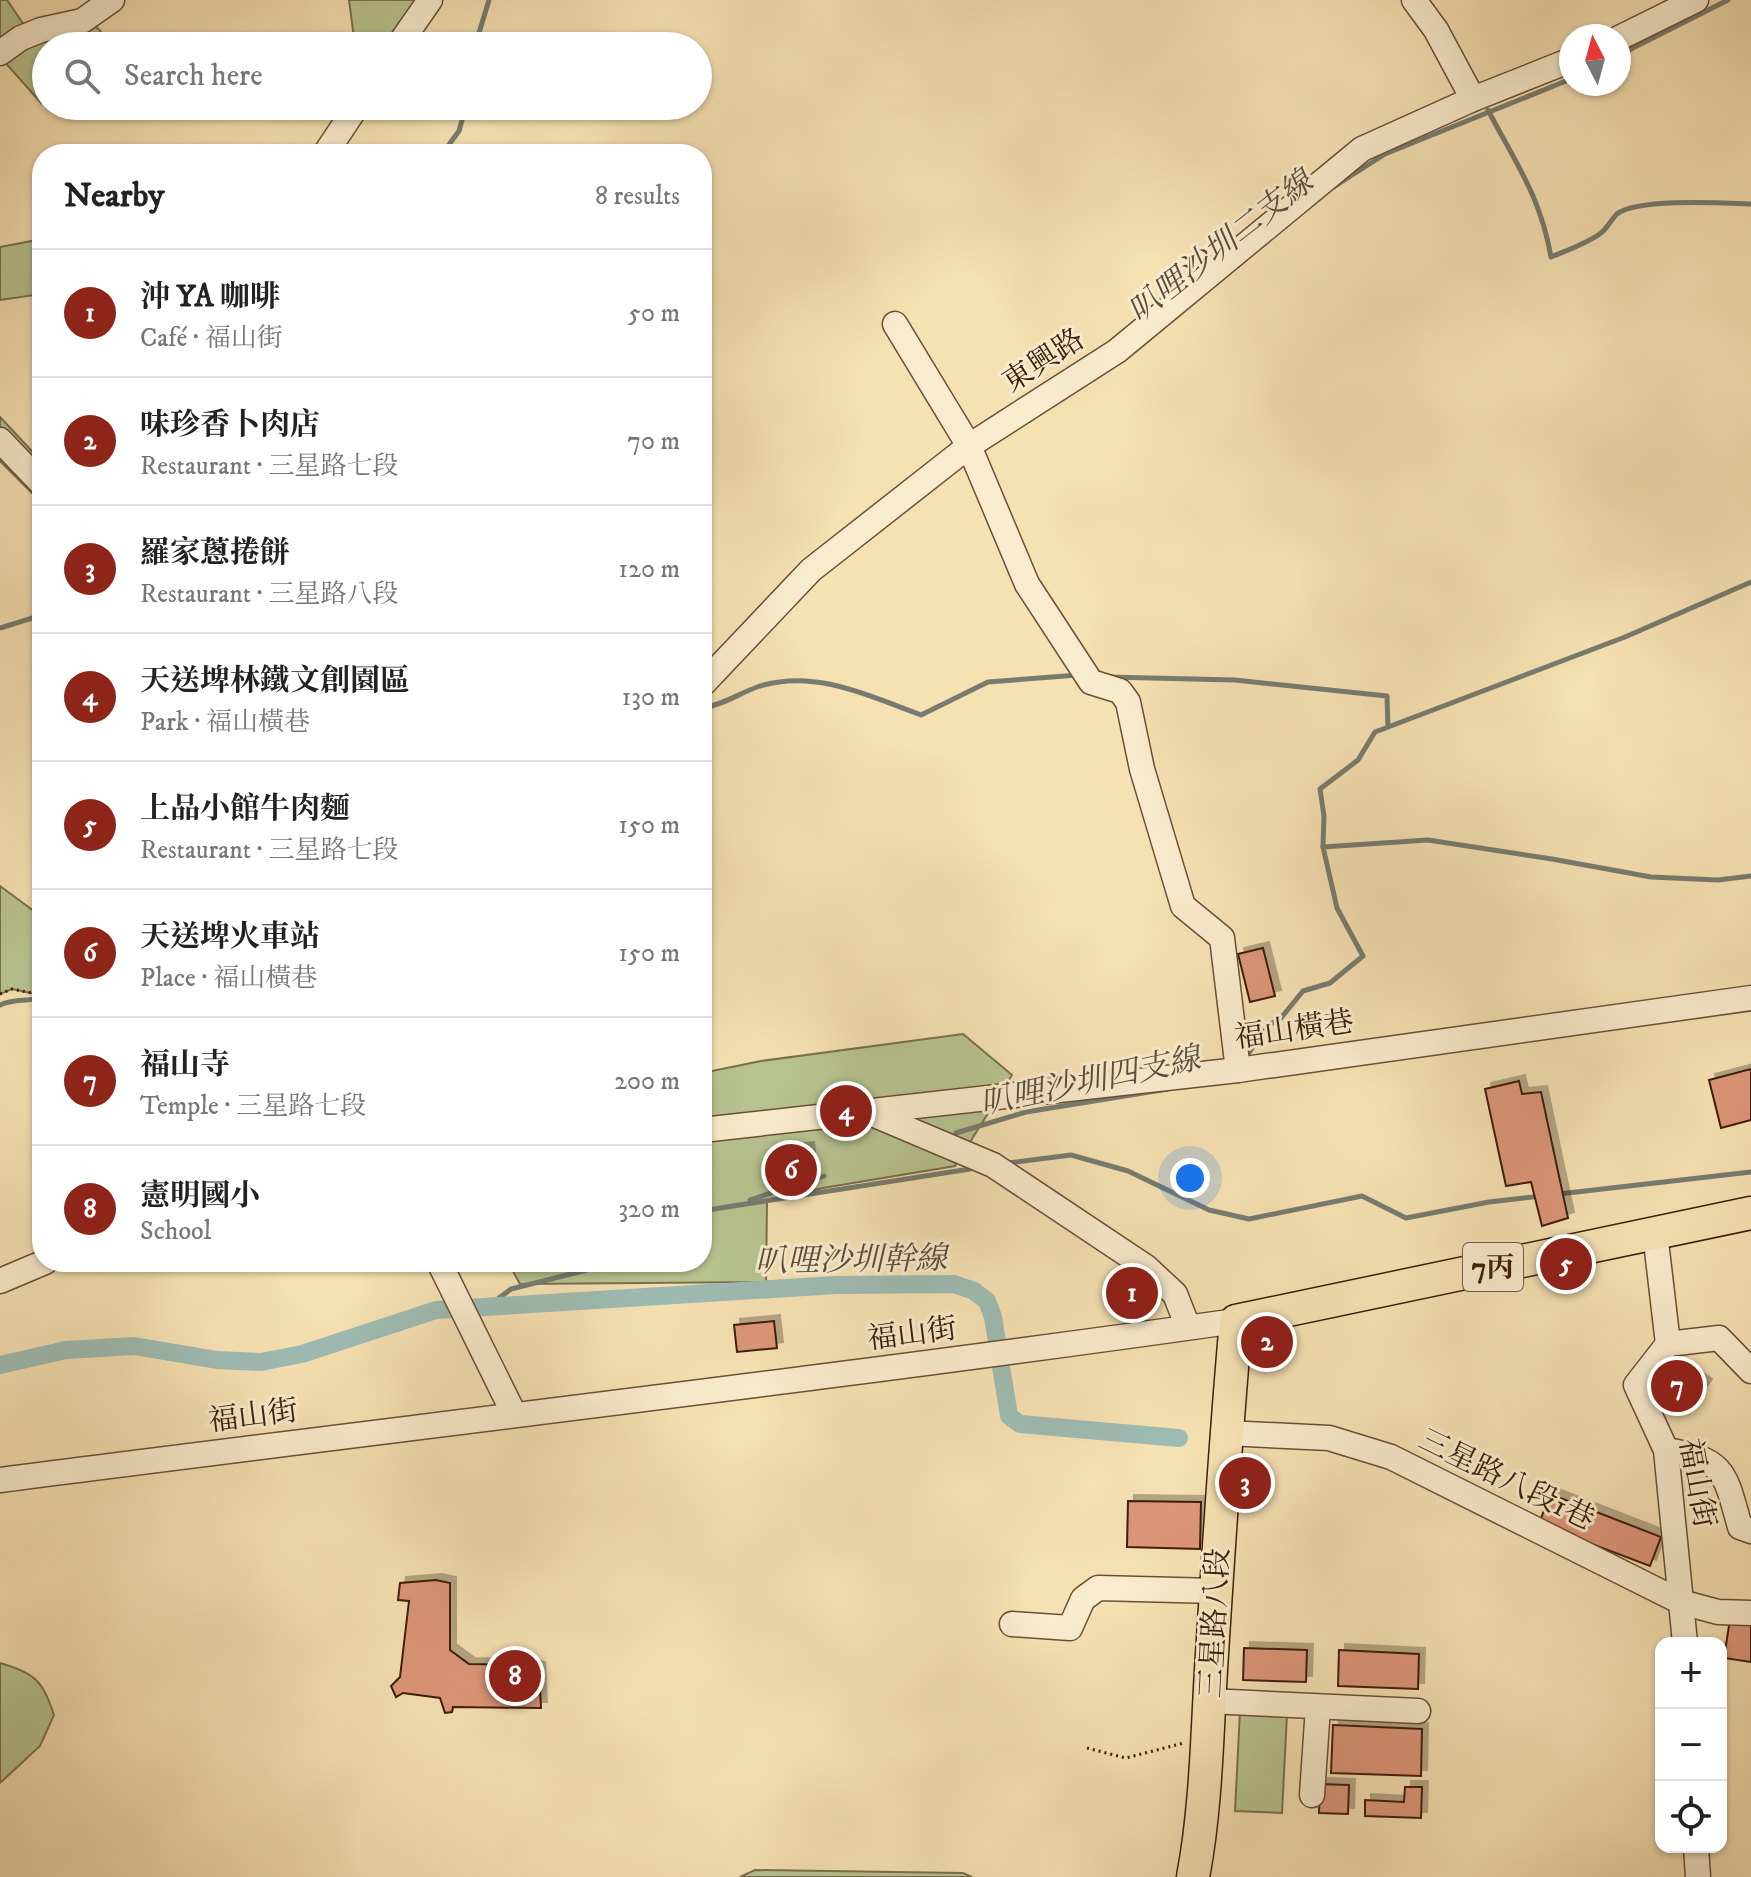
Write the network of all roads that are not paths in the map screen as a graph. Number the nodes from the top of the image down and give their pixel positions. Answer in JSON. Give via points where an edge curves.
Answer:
{"nodes":[{"id":1,"x":112,"y":0,"type":"edge"},
{"id":2,"x":430,"y":0,"type":"edge"},
{"id":3,"x":1414,"y":0,"type":"edge"},
{"id":4,"x":1696,"y":0,"type":"edge"},
{"id":5,"x":36,"y":32,"type":"edge"},
{"id":6,"x":408,"y":32,"type":"edge"},
{"id":7,"x":1631,"y":32,"type":"edge"},
{"id":8,"x":32,"y":34,"type":"edge"},
{"id":9,"x":0,"y":53,"type":"edge"},
{"id":10,"x":1559,"y":65,"type":"edge"},
{"id":11,"x":1473,"y":99,"type":"junction"},
{"id":12,"x":348,"y":120,"type":"edge"},
{"id":13,"x":332,"y":144,"type":"edge"},
{"id":14,"x":895,"y":324,"type":"dead end"},
{"id":15,"x":0,"y":440,"type":"edge"},
{"id":16,"x":969,"y":446,"type":"junction"},
{"id":17,"x":32,"y":474,"type":"edge"},
{"id":18,"x":712,"y":674,"type":"edge"},
{"id":19,"x":1751,"y":998,"type":"edge"},
{"id":20,"x":1238,"y":1070,"type":"junction"},
{"id":21,"x":958,"y":1102,"type":"junction"},
{"id":22,"x":868,"y":1112,"type":"junction"},
{"id":23,"x":712,"y":1129,"type":"edge"},
{"id":24,"x":937,"y":1141,"type":"junction"},
{"id":25,"x":1751,"y":1213,"type":"edge"},
{"id":26,"x":1655,"y":1233,"type":"junction"},
{"id":27,"x":32,"y":1267,"type":"edge"},
{"id":28,"x":444,"y":1272,"type":"edge"},
{"id":29,"x":0,"y":1281,"type":"edge"},
{"id":30,"x":1236,"y":1321,"type":"junction"},
{"id":31,"x":1188,"y":1327,"type":"junction"},
{"id":32,"x":1668,"y":1344,"type":"junction"},
{"id":33,"x":1751,"y":1371,"type":"edge"},
{"id":34,"x":514,"y":1414,"type":"junction"},
{"id":35,"x":1226,"y":1433,"type":"junction"},
{"id":36,"x":1666,"y":1450,"type":"junction"},
{"id":37,"x":0,"y":1480,"type":"edge"},
{"id":38,"x":1751,"y":1531,"type":"edge"},
{"id":39,"x":1216,"y":1591,"type":"junction"},
{"id":40,"x":1681,"y":1602,"type":"junction"},
{"id":41,"x":1751,"y":1613,"type":"edge"},
{"id":42,"x":1012,"y":1624,"type":"dead end"},
{"id":43,"x":1684,"y":1637,"type":"edge"},
{"id":44,"x":1209,"y":1701,"type":"junction"},
{"id":45,"x":1318,"y":1707,"type":"junction"},
{"id":46,"x":1418,"y":1711,"type":"dead end"},
{"id":47,"x":1312,"y":1795,"type":"dead end"},
{"id":48,"x":1696,"y":1853,"type":"edge"},
{"id":49,"x":1193,"y":1877,"type":"edge"},
{"id":50,"x":1698,"y":1877,"type":"edge"}],
"edges":[{"from":1,"to":5,"type":"street","via":[[82,21]]},
{"from":2,"to":6,"type":"street"},
{"from":3,"to":11,"type":"street"},
{"from":4,"to":7,"type":"street"},
{"from":8,"to":9,"type":"street"},
{"from":10,"to":11,"type":"street","name":"東興路"},
{"from":11,"to":16,"type":"street","name":"東興路","via":[[1362,149],[1117,351]]},
{"from":12,"to":13,"type":"street"},
{"from":14,"to":16,"type":"street"},
{"from":15,"to":17,"type":"street"},
{"from":16,"to":18,"type":"street","name":"東興路","via":[[811,570]]},
{"from":16,"to":20,"type":"street","via":[[1027,584],[1091,682],[1120,691],[1128,702],[1183,906],[1222,938]]},
{"from":19,"to":20,"type":"street","name":"福山橫巷"},
{"from":20,"to":21,"type":"street","name":"福山橫巷"},
{"from":21,"to":22,"type":"street","name":"福山橫巷"},
{"from":21,"to":24,"type":"street"},
{"from":22,"to":23,"type":"street","name":"福山橫巷"},
{"from":22,"to":24,"type":"street"},
{"from":24,"to":31,"type":"street","via":[[993,1165],[1146,1267],[1175,1294]]},
{"from":25,"to":26,"type":"main road","number":"7丙"},
{"from":26,"to":30,"type":"main road","number":"7丙"},
{"from":26,"to":32,"type":"street"},
{"from":27,"to":29,"type":"street"},
{"from":28,"to":34,"type":"street"},
{"from":30,"to":31,"type":"street","name":"福山街"},
{"from":30,"to":35,"type":"main road","name":"三星路八段"},
{"from":31,"to":34,"type":"street","name":"福山街"},
{"from":32,"to":33,"type":"street","via":[[1719,1338]]},
{"from":32,"to":36,"type":"street","name":"福山街","via":[[1636,1385]]},
{"from":34,"to":37,"type":"street","name":"福山街"},
{"from":35,"to":39,"type":"main road","name":"三星路八段"},
{"from":35,"to":40,"type":"street","name":"三星路八段1巷","via":[[1329,1438],[1391,1457]]},
{"from":36,"to":38,"type":"street","via":[[1696,1454],[1726,1475],[1740,1527]]},
{"from":36,"to":40,"type":"street","name":"福山街"},
{"from":39,"to":42,"type":"street","via":[[1098,1588],[1083,1599],[1070,1628]]},
{"from":39,"to":44,"type":"main road","name":"三星路八段"},
{"from":40,"to":41,"type":"street","name":"三星路八段1巷","via":[[1718,1612]]},
{"from":40,"to":43,"type":"street","name":"福山街"},
{"from":44,"to":45,"type":"street"},
{"from":44,"to":49,"type":"main road","name":"三星路八段"},
{"from":45,"to":46,"type":"street"},
{"from":45,"to":47,"type":"street"},
{"from":48,"to":50,"type":"street"}]}
